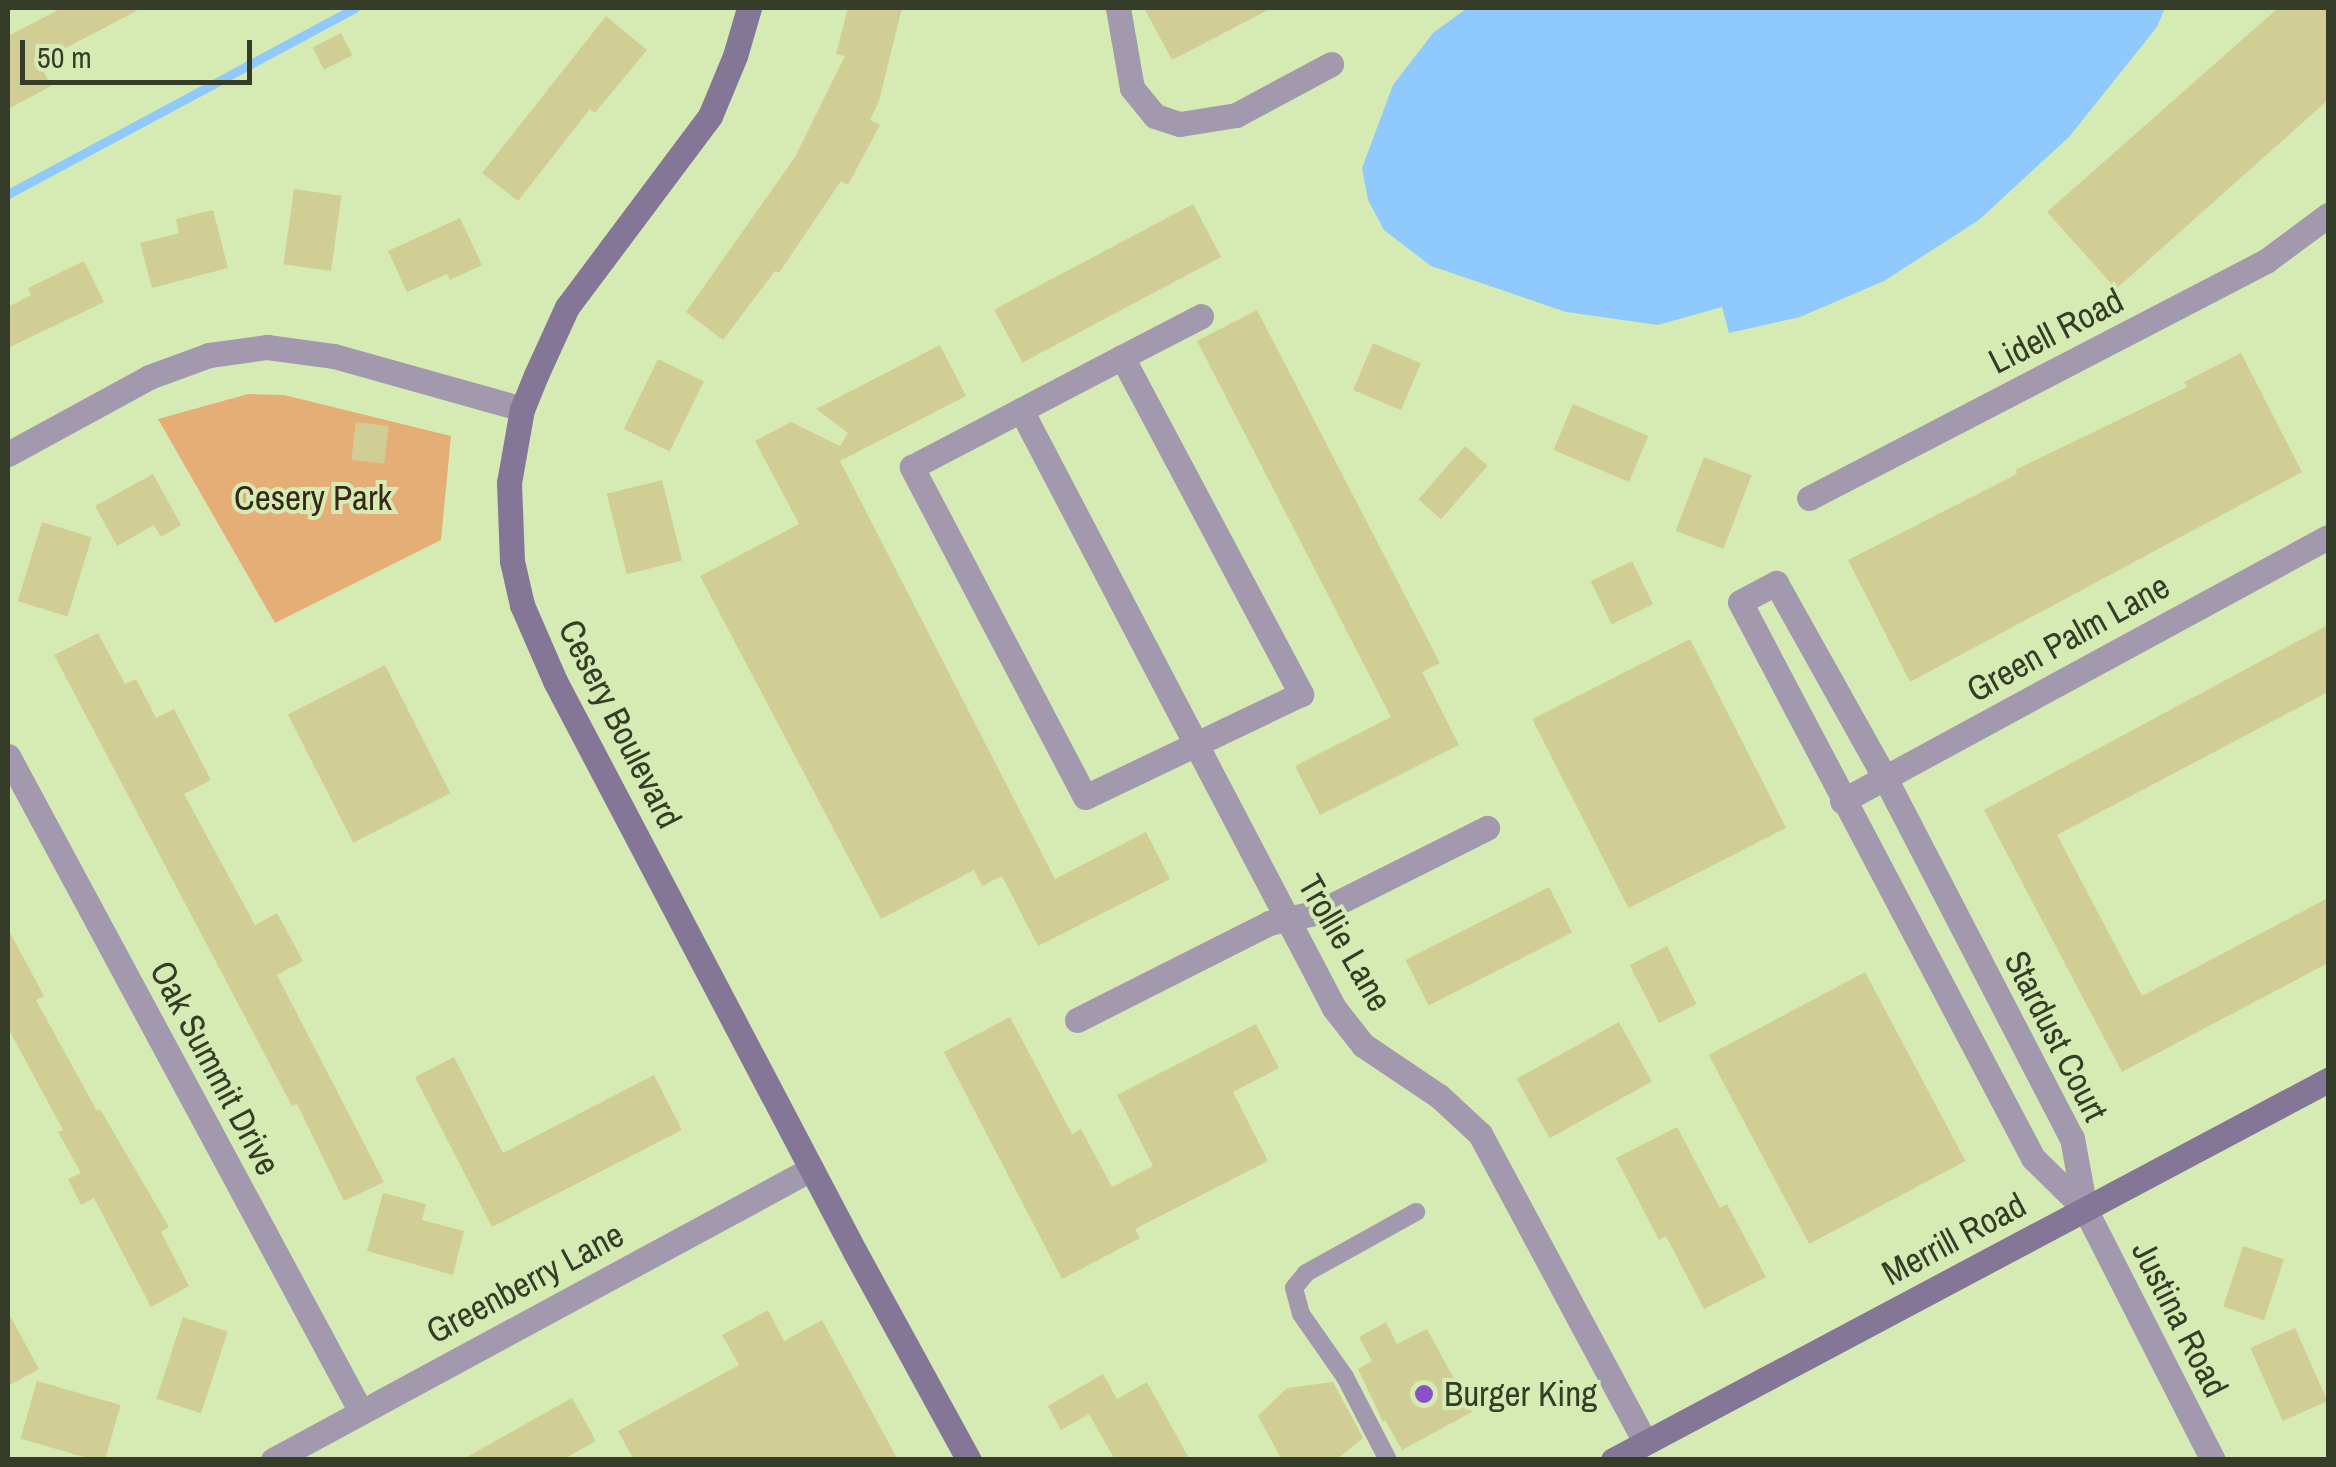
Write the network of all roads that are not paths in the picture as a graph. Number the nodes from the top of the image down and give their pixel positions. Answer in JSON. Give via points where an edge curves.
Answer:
{"nodes":[{"id":1,"x":748,"y":8,"type":"edge"},
{"id":2,"x":1118,"y":8,"type":"edge"},
{"id":3,"x":1331,"y":64,"type":"dead end"},
{"id":4,"x":2328,"y":215,"type":"edge"},
{"id":5,"x":1201,"y":316,"type":"dead end"},
{"id":6,"x":1122,"y":356,"type":"junction"},
{"id":7,"x":522,"y":409,"type":"junction"},
{"id":8,"x":1020,"y":410,"type":"junction"},
{"id":9,"x":8,"y":454,"type":"edge"},
{"id":10,"x":1809,"y":498,"type":"dead end"},
{"id":11,"x":2328,"y":538,"type":"edge"},
{"id":12,"x":1198,"y":743,"type":"junction"},
{"id":13,"x":8,"y":756,"type":"edge"},
{"id":14,"x":1884,"y":778,"type":"junction"},
{"id":15,"x":1842,"y":801,"type":"junction"},
{"id":16,"x":1487,"y":828,"type":"dead end"},
{"id":17,"x":1289,"y":920,"type":"junction"},
{"id":18,"x":1077,"y":1020,"type":"dead end"},
{"id":19,"x":2328,"y":1080,"type":"edge"},
{"id":20,"x":811,"y":1169,"type":"junction"},
{"id":21,"x":2085,"y":1209,"type":"junction"},
{"id":22,"x":1416,"y":1212,"type":"dead end"},
{"id":23,"x":361,"y":1412,"type":"junction"},
{"id":24,"x":1645,"y":1442,"type":"junction"},
{"id":25,"x":272,"y":1460,"type":"edge"},
{"id":26,"x":969,"y":1460,"type":"edge"},
{"id":27,"x":1388,"y":1460,"type":"edge"},
{"id":28,"x":1613,"y":1460,"type":"edge"},
{"id":29,"x":2213,"y":1460,"type":"edge"}],
"edges":[{"from":1,"to":7,"type":"main road","name":"Cesery Boulevard","via":[[710,116],[567,307]]},
{"from":2,"to":3,"type":"street","via":[[1132,88],[1155,116],[1180,124],[1236,115]]},
{"from":4,"to":10,"type":"street","name":"Lidell Road","via":[[2266,261]]},
{"from":5,"to":6,"type":"street"},
{"from":6,"to":8,"type":"street"},
{"from":6,"to":12,"type":"street","via":[[1301,694]]},
{"from":7,"to":9,"type":"street","via":[[334,356],[267,346],[209,355],[149,377]]},
{"from":7,"to":20,"type":"main road","name":"Cesery Boulevard","via":[[510,484],[512,561],[522,605]]},
{"from":8,"to":12,"type":"street","name":"Trollie Lane"},
{"from":8,"to":12,"type":"street","via":[[912,467],[1085,797]]},
{"from":11,"to":14,"type":"street","name":"Green Palm Lane"},
{"from":12,"to":17,"type":"street","name":"Trollie Lane"},
{"from":13,"to":23,"type":"street","name":"Oak Summit Drive"},
{"from":14,"to":15,"type":"street","name":"Green Palm Lane"},
{"from":14,"to":15,"type":"street","name":"Stardust Court","via":[[1776,582],[1740,602]]},
{"from":14,"to":21,"type":"street","name":"Stardust Court","via":[[2072,1138]]},
{"from":15,"to":21,"type":"street","name":"Stardust Court","via":[[2034,1158]]},
{"from":16,"to":17,"type":"street","via":[[1320,912]]},
{"from":17,"to":18,"type":"street","via":[[1269,923]]},
{"from":17,"to":24,"type":"street","name":"Trollie Lane","via":[[1334,1008],[1363,1045],[1439,1096],[1480,1134]]},
{"from":19,"to":21,"type":"main road","name":"Merrill Road"},
{"from":20,"to":23,"type":"street","name":"Greenberry Lane"},
{"from":20,"to":26,"type":"main road","name":"Cesery Boulevard"},
{"from":21,"to":24,"type":"main road","name":"Merrill Road"},
{"from":21,"to":29,"type":"street","name":"Justina Road"},
{"from":22,"to":27,"type":"lane","via":[[1306,1272],[1294,1288],[1301,1314],[1345,1377]]},
{"from":23,"to":25,"type":"street","name":"Greenberry Lane"},
{"from":24,"to":28,"type":"main road","name":"Merrill Road"}]}
